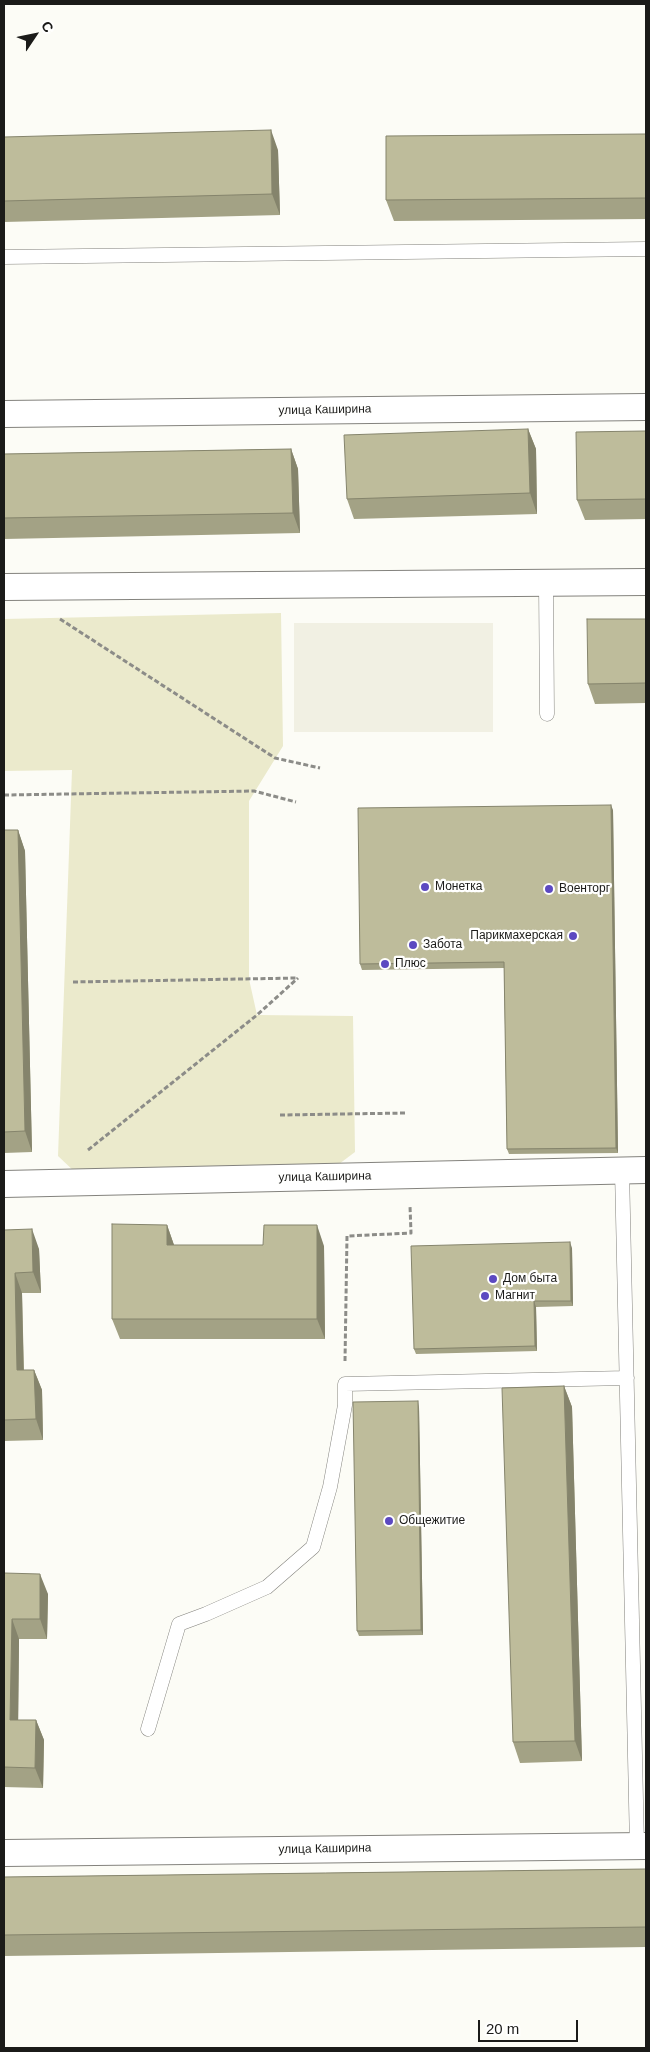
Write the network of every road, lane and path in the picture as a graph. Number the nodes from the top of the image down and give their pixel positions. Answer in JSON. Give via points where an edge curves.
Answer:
{"nodes":[{"id":1,"x":646,"y":249,"type":"edge"},
{"id":2,"x":4,"y":257,"type":"edge"},
{"id":3,"x":646,"y":407,"type":"edge"},
{"id":4,"x":4,"y":414,"type":"edge"},
{"id":5,"x":646,"y":582,"type":"edge"},
{"id":6,"x":546,"y":583,"type":"junction"},
{"id":7,"x":15,"y":587,"type":"edge"},
{"id":8,"x":547,"y":714,"type":"dead end"},
{"id":9,"x":320,"y":768,"type":"dead end"},
{"id":10,"x":4,"y":796,"type":"edge"},
{"id":11,"x":296,"y":802,"type":"dead end"},
{"id":12,"x":73,"y":982,"type":"dead end"},
{"id":13,"x":407,"y":1113,"type":"dead end"},
{"id":14,"x":280,"y":1115,"type":"dead end"},
{"id":15,"x":80,"y":1155,"type":"dead end"},
{"id":16,"x":634,"y":1170,"type":"edge"},
{"id":17,"x":409,"y":1175,"type":"junction"},
{"id":18,"x":4,"y":1184,"type":"edge"},
{"id":19,"x":627,"y":1378,"type":"junction"},
{"id":20,"x":345,"y":1384,"type":"junction"},
{"id":21,"x":148,"y":1729,"type":"dead end"},
{"id":22,"x":642,"y":1846,"type":"edge"},
{"id":23,"x":4,"y":1853,"type":"edge"}],
"edges":[{"from":1,"to":2,"type":"lane"},
{"from":3,"to":4,"type":"street","name":"улица Каширина"},
{"from":5,"to":6,"type":"street"},
{"from":6,"to":7,"type":"street"},
{"from":6,"to":8,"type":"lane"},
{"from":7,"to":9,"type":"path","via":[[275,758]]},
{"from":10,"to":11,"type":"path","via":[[254,791]]},
{"from":12,"to":15,"type":"path","via":[[298,978],[257,1015]]},
{"from":13,"to":14,"type":"path"},
{"from":16,"to":17,"type":"street","name":"улица Каширина"},
{"from":16,"to":19,"type":"lane"},
{"from":17,"to":18,"type":"street","name":"улица Каширина"},
{"from":17,"to":20,"type":"path","via":[[411,1233],[348,1236]]},
{"from":19,"to":20,"type":"lane"},
{"from":19,"to":22,"type":"lane"},
{"from":20,"to":21,"type":"lane","via":[[345,1404],[330,1487],[313,1547],[267,1586],[179,1624]]},
{"from":22,"to":23,"type":"street","name":"улица Каширина"}]}
